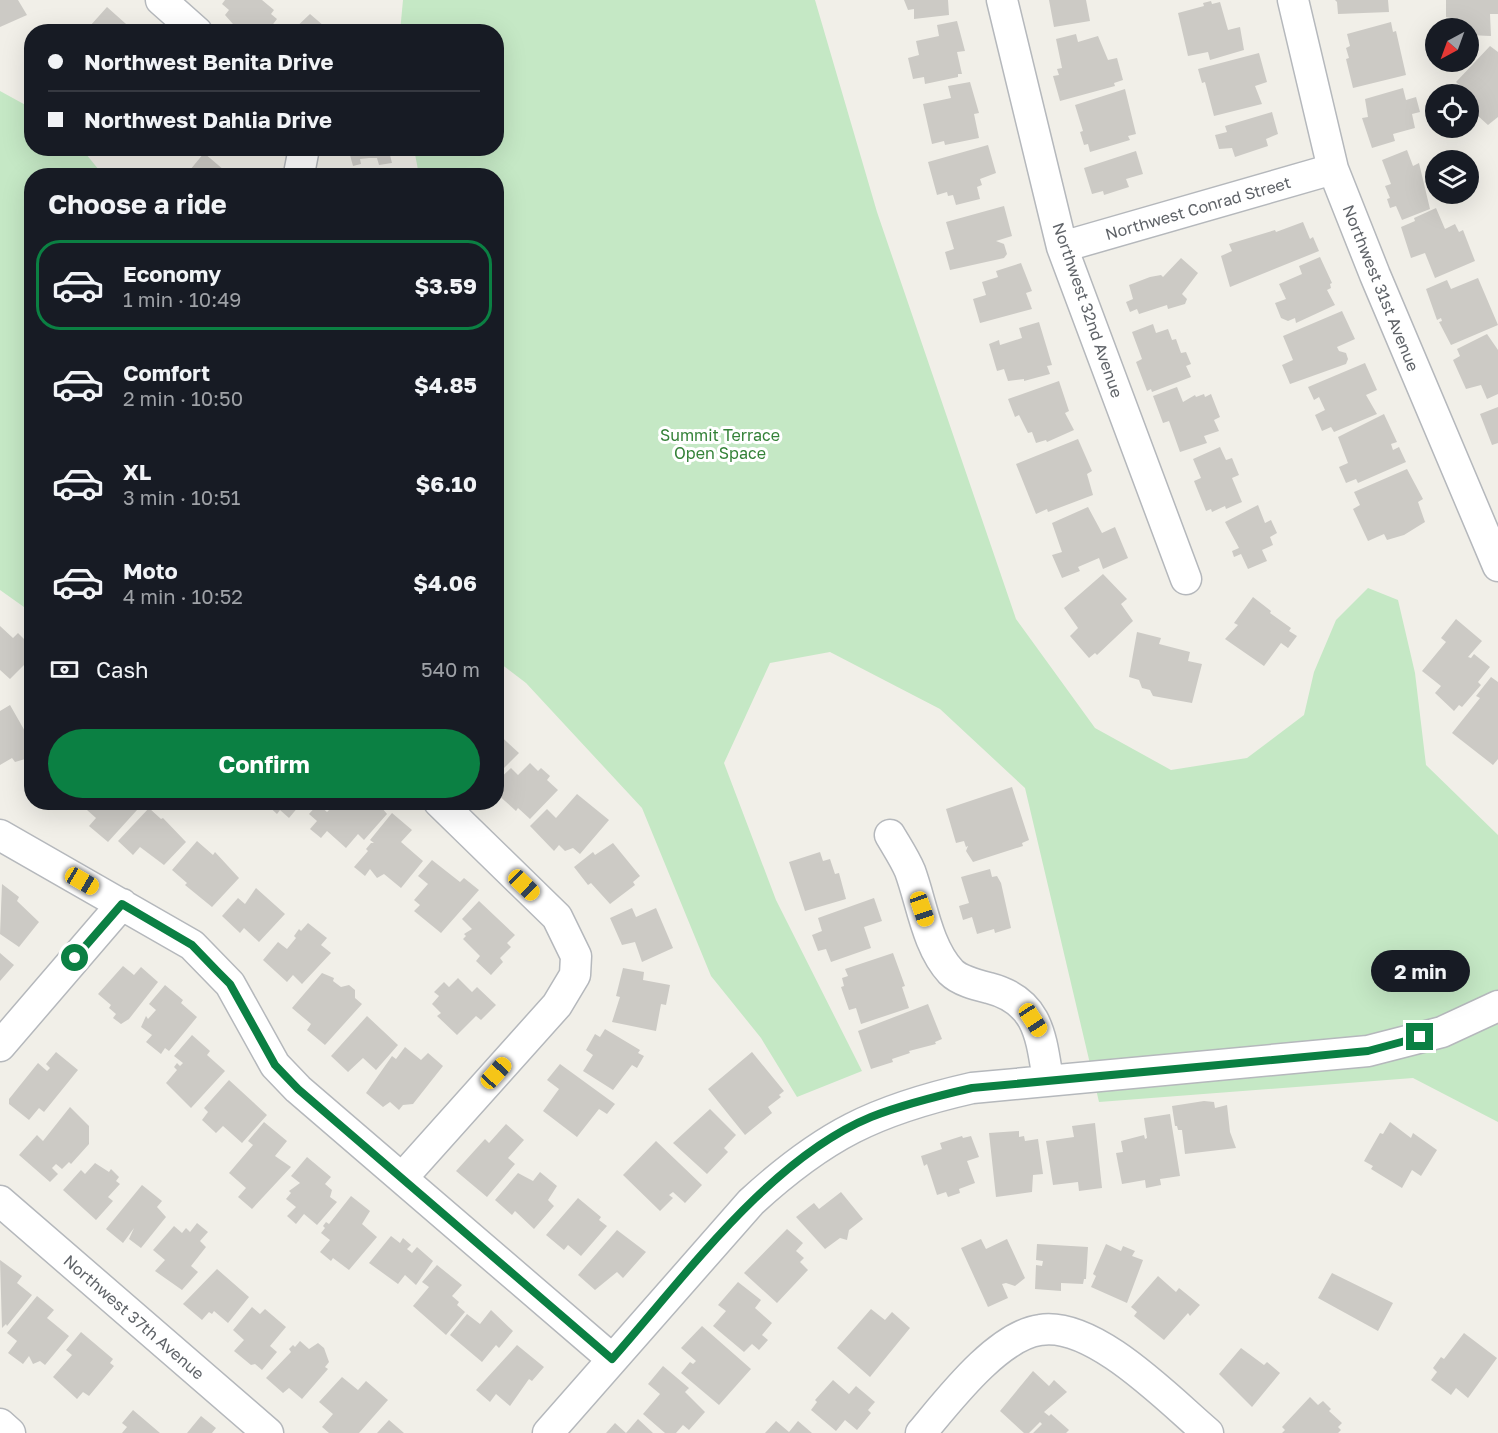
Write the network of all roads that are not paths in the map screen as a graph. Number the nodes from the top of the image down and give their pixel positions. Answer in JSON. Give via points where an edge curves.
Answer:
{"nodes":[{"id":1,"x":161,"y":0,"type":"edge"},
{"id":2,"x":1002,"y":0,"type":"edge"},
{"id":3,"x":1293,"y":0,"type":"edge"},
{"id":4,"x":188,"y":24,"type":"edge"},
{"id":5,"x":1334,"y":169,"type":"junction"},
{"id":6,"x":1062,"y":247,"type":"junction"},
{"id":7,"x":1498,"y":566,"type":"edge"},
{"id":8,"x":1186,"y":579,"type":"dead end"},
{"id":9,"x":448,"y":810,"type":"edge"},
{"id":10,"x":0,"y":835,"type":"edge"},
{"id":11,"x":890,"y":835,"type":"dead end"},
{"id":12,"x":122,"y":904,"type":"junction"},
{"id":13,"x":1498,"y":1006,"type":"edge"},
{"id":14,"x":0,"y":1046,"type":"edge"},
{"id":15,"x":1048,"y":1080,"type":"junction"},
{"id":16,"x":403,"y":1177,"type":"junction"},
{"id":17,"x":0,"y":1201,"type":"edge"},
{"id":18,"x":612,"y":1359,"type":"junction"},
{"id":19,"x":0,"y":1424,"type":"edge"},
{"id":20,"x":10,"y":1433,"type":"edge"},
{"id":21,"x":268,"y":1433,"type":"edge"},
{"id":22,"x":548,"y":1433,"type":"edge"},
{"id":23,"x":921,"y":1433,"type":"edge"},
{"id":24,"x":1208,"y":1433,"type":"edge"}],
"edges":[{"from":1,"to":4,"type":"street"},
{"from":2,"to":6,"type":"street","name":"Northwest 32nd Avenue"},
{"from":3,"to":5,"type":"street","name":"Northwest 31st Avenue"},
{"from":5,"to":6,"type":"street","name":"Northwest Conrad Street"},
{"from":5,"to":7,"type":"street","name":"Northwest 31st Avenue"},
{"from":6,"to":8,"type":"street","name":"Northwest 32nd Avenue"},
{"from":9,"to":16,"type":"street","via":[[557,917],[576,956],[575,975],[557,1005]]},
{"from":10,"to":12,"type":"street"},
{"from":11,"to":15,"type":"street","via":[[909,868],[936,949],[952,974],[1002,992],[1026,1009],[1040,1031]]},
{"from":12,"to":14,"type":"street"},
{"from":12,"to":16,"type":"street","via":[[192,945],[230,984],[275,1065]]},
{"from":13,"to":15,"type":"street","via":[[1442,1032],[1368,1051]]},
{"from":15,"to":18,"type":"street","via":[[972,1088],[918,1100],[869,1118],[836,1136],[789,1167],[751,1202]]},
{"from":16,"to":18,"type":"street"},
{"from":17,"to":21,"type":"street","name":"Northwest 37th Avenue"},
{"from":18,"to":22,"type":"street"},
{"from":19,"to":20,"type":"street"},
{"from":23,"to":24,"type":"street","via":[[975,1371],[1012,1341],[1041,1330],[1081,1335],[1120,1358]]}]}
